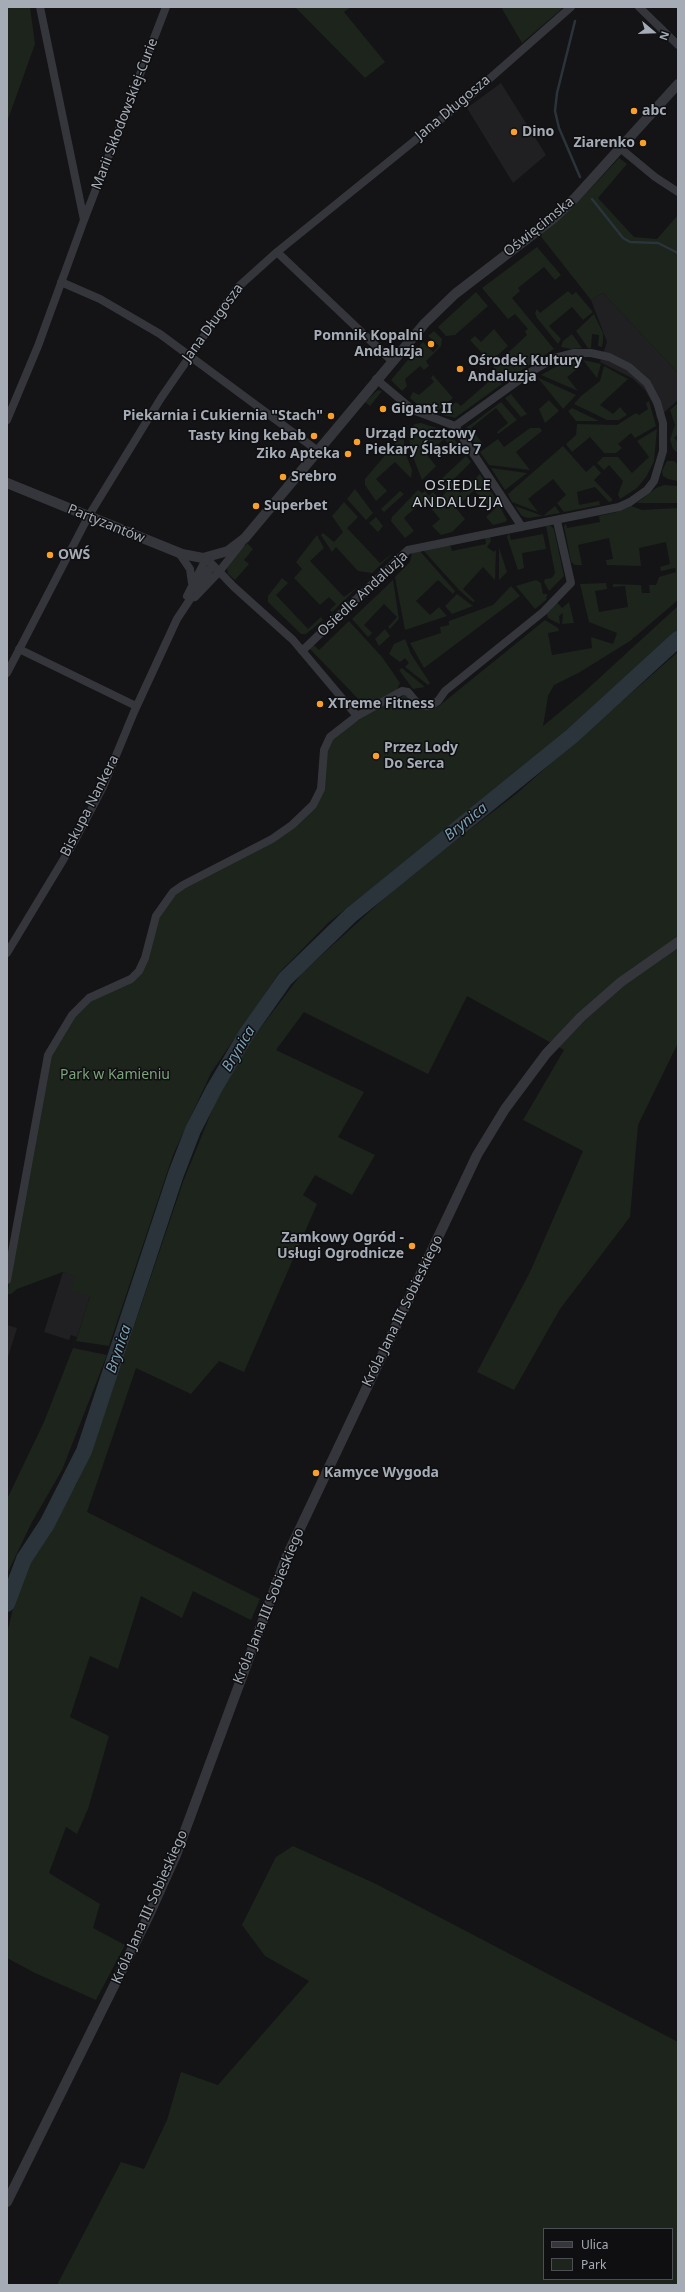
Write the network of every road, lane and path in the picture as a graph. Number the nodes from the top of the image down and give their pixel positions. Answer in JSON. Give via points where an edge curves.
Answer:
{"nodes":[{"id":1,"x":40,"y":7,"type":"edge"},
{"id":2,"x":166,"y":7,"type":"edge"},
{"id":3,"x":570,"y":7,"type":"edge"},
{"id":4,"x":639,"y":7,"type":"edge"},
{"id":5,"x":678,"y":45,"type":"edge"},
{"id":6,"x":678,"y":84,"type":"edge"},
{"id":7,"x":620,"y":148,"type":"junction"},
{"id":8,"x":678,"y":192,"type":"edge"},
{"id":9,"x":84,"y":220,"type":"junction"},
{"id":10,"x":277,"y":252,"type":"junction"},
{"id":11,"x":61,"y":282,"type":"junction"},
{"id":12,"x":190,"y":355,"type":"junction"},
{"id":13,"x":392,"y":361,"type":"junction"},
{"id":14,"x":376,"y":379,"type":"junction"},
{"id":15,"x":7,"y":420,"type":"edge"},
{"id":16,"x":455,"y":426,"type":"junction"},
{"id":17,"x":318,"y":451,"type":"junction"},
{"id":18,"x":7,"y":483,"type":"edge"},
{"id":19,"x":88,"y":517,"type":"junction"},
{"id":20,"x":558,"y":521,"type":"junction"},
{"id":21,"x":522,"y":527,"type":"junction"},
{"id":22,"x":245,"y":538,"type":"junction"},
{"id":23,"x":179,"y":553,"type":"junction"},
{"id":24,"x":210,"y":562,"type":"junction"},
{"id":25,"x":218,"y":572,"type":"junction"},
{"id":26,"x":192,"y":584,"type":"junction"},
{"id":27,"x":184,"y":608,"type":"junction"},
{"id":28,"x":19,"y":649,"type":"junction"},
{"id":29,"x":302,"y":651,"type":"junction"},
{"id":30,"x":7,"y":673,"type":"edge"},
{"id":31,"x":136,"y":706,"type":"junction"},
{"id":32,"x":356,"y":716,"type":"junction"},
{"id":33,"x":678,"y":942,"type":"edge"},
{"id":34,"x":7,"y":954,"type":"edge"},
{"id":35,"x":7,"y":1280,"type":"edge"},
{"id":36,"x":7,"y":2202,"type":"edge"}],
"edges":[{"from":1,"to":9,"type":"street","name":"Marii Skłodowskiej-Curie"},
{"from":2,"to":9,"type":"street","name":"Marii Skłodowskiej-Curie"},
{"from":3,"to":10,"type":"street","name":"Jana Długosza","via":[[471,95]]},
{"from":4,"to":5,"type":"street"},
{"from":6,"to":7,"type":"street","name":"Oświęcimska"},
{"from":7,"to":8,"type":"street"},
{"from":7,"to":13,"type":"street","name":"Oświęcimska","via":[[554,218],[455,294]]},
{"from":9,"to":11,"type":"street","name":"Marii Skłodowskiej-Curie"},
{"from":10,"to":12,"type":"street","name":"Jana Długosza","via":[[237,288]]},
{"from":10,"to":13,"type":"street"},
{"from":11,"to":12,"type":"street","via":[[125,312]]},
{"from":11,"to":15,"type":"street","name":"Marii Skłodowskiej-Curie","via":[[36,353]]},
{"from":12,"to":17,"type":"street"},
{"from":12,"to":19,"type":"street","name":"Jana Długosza","via":[[146,420]]},
{"from":13,"to":14,"type":"street","name":"Oświęcimska"},
{"from":14,"to":16,"type":"street","via":[[413,410]]},
{"from":14,"to":17,"type":"street","name":"Oświęcimska"},
{"from":16,"to":20,"type":"street","name":"Osiedle Andaluzja","via":[[531,372],[561,355],[591,353],[609,357],[629,367],[647,383],[657,402],[663,423],[663,451],[654,481],[647,490],[619,507]]},
{"from":16,"to":21,"type":"street"},
{"from":17,"to":22,"type":"street","name":"Oświęcimska"},
{"from":18,"to":19,"type":"street","name":"Partyzantów"},
{"from":19,"to":23,"type":"street","name":"Partyzantów"},
{"from":19,"to":28,"type":"street","name":"Jana Długosza"},
{"from":20,"to":21,"type":"street","name":"Osiedle Andaluzja"},
{"from":20,"to":32,"type":"street","via":[[571,583],[543,612],[430,706],[417,703],[408,692],[402,691]]},
{"from":21,"to":29,"type":"street","name":"Osiedle Andaluzja","via":[[408,550]]},
{"from":22,"to":24,"type":"street","name":"Oświęcimska"},
{"from":22,"to":25,"type":"street","name":"Oświęcimska"},
{"from":23,"to":24,"type":"street","name":"Partyzantów"},
{"from":23,"to":26,"type":"street","via":[[190,569]]},
{"from":24,"to":25,"type":"street"},
{"from":24,"to":26,"type":"street","name":"Biskupa Nankera"},
{"from":24,"to":27,"type":"street","name":"Biskupa Nankera"},
{"from":25,"to":27,"type":"street","name":"Biskupa Nankera"},
{"from":25,"to":29,"type":"street"},
{"from":26,"to":27,"type":"street","name":"Biskupa Nankera"},
{"from":27,"to":31,"type":"street","name":"Biskupa Nankera"},
{"from":28,"to":30,"type":"street","name":"Jana Długosza"},
{"from":28,"to":31,"type":"street"},
{"from":29,"to":32,"type":"street"},
{"from":31,"to":34,"type":"street","name":"Biskupa Nankera","via":[[103,787],[74,842]]},
{"from":32,"to":35,"type":"street","via":[[326,743],[321,789],[313,805],[272,839],[173,892],[156,916],[139,971],[130,979],[85,1001],[57,1038],[45,1065]]},
{"from":33,"to":36,"type":"street","name":"Króla Jana III Sobieskiego","via":[[621,982],[581,1017],[524,1080],[477,1155],[286,1558],[176,1856]]}]}
